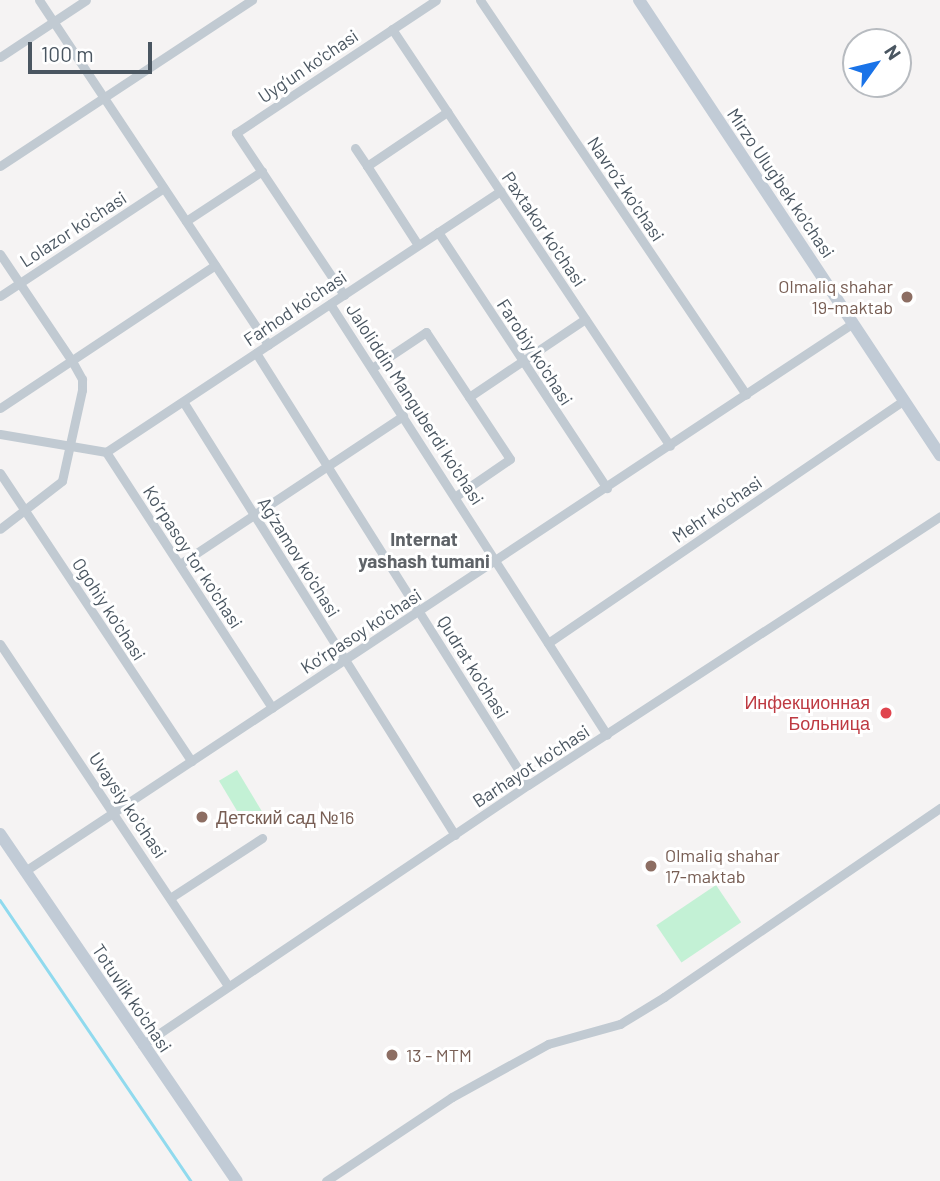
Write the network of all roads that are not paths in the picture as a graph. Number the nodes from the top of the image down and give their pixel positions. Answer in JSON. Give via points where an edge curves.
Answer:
{"nodes":[{"id":1,"x":39,"y":0,"type":"edge"},
{"id":2,"x":86,"y":0,"type":"edge"},
{"id":3,"x":252,"y":0,"type":"edge"},
{"id":4,"x":436,"y":0,"type":"edge"},
{"id":5,"x":480,"y":0,"type":"edge"},
{"id":6,"x":639,"y":0,"type":"edge"},
{"id":7,"x":54,"y":22,"type":"junction"},
{"id":8,"x":392,"y":29,"type":"junction"},
{"id":9,"x":0,"y":57,"type":"edge"},
{"id":10,"x":104,"y":97,"type":"junction"},
{"id":11,"x":447,"y":112,"type":"junction"},
{"id":12,"x":355,"y":148,"type":"dead end"},
{"id":13,"x":0,"y":166,"type":"edge"},
{"id":14,"x":367,"y":166,"type":"junction"},
{"id":15,"x":262,"y":171,"type":"junction"},
{"id":16,"x":164,"y":188,"type":"junction"},
{"id":17,"x":500,"y":191,"type":"junction"},
{"id":18,"x":186,"y":221,"type":"junction"},
{"id":19,"x":438,"y":232,"type":"junction"},
{"id":20,"x":418,"y":246,"type":"junction"},
{"id":21,"x":0,"y":254,"type":"edge"},
{"id":22,"x":215,"y":265,"type":"junction"},
{"id":23,"x":19,"y":283,"type":"junction"},
{"id":24,"x":344,"y":295,"type":"junction"},
{"id":25,"x":0,"y":296,"type":"edge"},
{"id":26,"x":330,"y":304,"type":"junction"},
{"id":27,"x":585,"y":319,"type":"junction"},
{"id":28,"x":853,"y":323,"type":"junction"},
{"id":29,"x":268,"y":345,"type":"junction"},
{"id":30,"x":256,"y":353,"type":"junction"},
{"id":31,"x":72,"y":361,"type":"junction"},
{"id":32,"x":522,"y":361,"type":"junction"},
{"id":33,"x":372,"y":368,"type":"junction"},
{"id":34,"x":746,"y":395,"type":"junction"},
{"id":35,"x":469,"y":397,"type":"junction"},
{"id":36,"x":904,"y":400,"type":"junction"},
{"id":37,"x":184,"y":403,"type":"junction"},
{"id":38,"x":0,"y":408,"type":"edge"},
{"id":39,"x":403,"y":416,"type":"junction"},
{"id":40,"x":0,"y":434,"type":"edge"},
{"id":41,"x":72,"y":446,"type":"junction"},
{"id":42,"x":670,"y":446,"type":"junction"},
{"id":43,"x":106,"y":452,"type":"junction"},
{"id":44,"x":940,"y":455,"type":"edge"},
{"id":45,"x":327,"y":468,"type":"junction"},
{"id":46,"x":0,"y":473,"type":"edge"},
{"id":47,"x":607,"y":488,"type":"junction"},
{"id":48,"x":456,"y":496,"type":"junction"},
{"id":49,"x":26,"y":511,"type":"junction"},
{"id":50,"x":253,"y":514,"type":"junction"},
{"id":51,"x":940,"y":516,"type":"edge"},
{"id":52,"x":0,"y":528,"type":"edge"},
{"id":53,"x":496,"y":561,"type":"junction"},
{"id":54,"x":180,"y":564,"type":"junction"},
{"id":55,"x":419,"y":612,"type":"junction"},
{"id":56,"x":548,"y":643,"type":"junction"},
{"id":57,"x":0,"y":644,"type":"edge"},
{"id":58,"x":345,"y":660,"type":"junction"},
{"id":59,"x":272,"y":708,"type":"junction"},
{"id":60,"x":607,"y":735,"type":"junction"},
{"id":61,"x":191,"y":761,"type":"junction"},
{"id":62,"x":528,"y":785,"type":"junction"},
{"id":63,"x":940,"y":808,"type":"edge"},
{"id":64,"x":114,"y":812,"type":"junction"},
{"id":65,"x":0,"y":834,"type":"edge"},
{"id":66,"x":455,"y":835,"type":"junction"},
{"id":67,"x":262,"y":838,"type":"dead end"},
{"id":68,"x":25,"y":871,"type":"junction"},
{"id":69,"x":170,"y":898,"type":"junction"},
{"id":70,"x":227,"y":985,"type":"junction"},
{"id":71,"x":142,"y":1045,"type":"junction"},
{"id":72,"x":237,"y":1181,"type":"edge"},
{"id":73,"x":326,"y":1181,"type":"edge"}],
"edges":[{"from":1,"to":7,"type":"street"},
{"from":2,"to":7,"type":"street"},
{"from":3,"to":10,"type":"street"},
{"from":4,"to":8,"type":"street","name":"Uyg‘un ko'chasi"},
{"from":5,"to":34,"type":"street","name":"Navro‘z ko'chasi"},
{"from":6,"to":28,"type":"main road","name":"Mirzo Ulug'bek ko'chasi"},
{"from":7,"to":9,"type":"street"},
{"from":7,"to":10,"type":"street"},
{"from":8,"to":11,"type":"street","name":"Paxtakor ko'chasi"},
{"from":8,"to":15,"type":"street","name":"Uyg‘un ko'chasi","via":[[236,133]]},
{"from":10,"to":13,"type":"street"},
{"from":10,"to":16,"type":"street"},
{"from":11,"to":14,"type":"street"},
{"from":11,"to":17,"type":"street","name":"Paxtakor ko'chasi"},
{"from":12,"to":14,"type":"street"},
{"from":14,"to":20,"type":"street"},
{"from":15,"to":18,"type":"street"},
{"from":15,"to":24,"type":"street","name":"Uyg‘un ko'chasi"},
{"from":16,"to":18,"type":"street"},
{"from":16,"to":23,"type":"street","name":"Lolazor ko'chasi"},
{"from":17,"to":19,"type":"street","name":"Farhod ko'chasi"},
{"from":17,"to":27,"type":"street","name":"Paxtakor ko'chasi"},
{"from":18,"to":22,"type":"street"},
{"from":19,"to":20,"type":"street","name":"Farhod ko'chasi"},
{"from":19,"to":32,"type":"street","name":"Farobiy ko'chasi"},
{"from":20,"to":24,"type":"street","name":"Farhod ko'chasi"},
{"from":21,"to":23,"type":"street"},
{"from":22,"to":29,"type":"street"},
{"from":22,"to":31,"type":"street"},
{"from":23,"to":25,"type":"street","name":"Lolazor ko'chasi"},
{"from":23,"to":31,"type":"street"},
{"from":24,"to":26,"type":"street","name":"Farhod ko'chasi"},
{"from":26,"to":29,"type":"street","name":"Farhod ko'chasi"},
{"from":26,"to":33,"type":"street","name":"Jaloliddin Manguberdi ko'chasi"},
{"from":27,"to":32,"type":"street"},
{"from":27,"to":42,"type":"street","name":"Paxtakor ko'chasi"},
{"from":28,"to":34,"type":"street","name":"Ko‘rpasoy ko'chasi"},
{"from":28,"to":36,"type":"main road","name":"Mirzo Ulug'bek ko'chasi"},
{"from":29,"to":30,"type":"street","name":"Farhod ko'chasi"},
{"from":30,"to":37,"type":"street","name":"Farhod ko'chasi"},
{"from":30,"to":45,"type":"street","name":"Qudrat ko'chasi"},
{"from":31,"to":38,"type":"street"},
{"from":31,"to":41,"type":"street","via":[[82,379]]},
{"from":32,"to":35,"type":"street"},
{"from":32,"to":47,"type":"street","name":"Farobiy ko'chasi"},
{"from":33,"to":35,"type":"street","via":[[426,332]]},
{"from":33,"to":39,"type":"street","name":"Jaloliddin Manguberdi ko'chasi"},
{"from":34,"to":42,"type":"street","name":"Ko‘rpasoy ko'chasi"},
{"from":35,"to":48,"type":"street","via":[[510,459]]},
{"from":36,"to":44,"type":"main road","name":"Mirzo Ulug'bek ko'chasi"},
{"from":36,"to":56,"type":"street","name":"Mehr ko'chasi"},
{"from":37,"to":43,"type":"street","name":"Farhod ko'chasi"},
{"from":37,"to":50,"type":"street","name":"Ag‘zamov ko'chasi"},
{"from":39,"to":45,"type":"street"},
{"from":39,"to":48,"type":"street","name":"Jaloliddin Manguberdi ko'chasi"},
{"from":40,"to":41,"type":"street"},
{"from":41,"to":43,"type":"street"},
{"from":41,"to":49,"type":"street","via":[[62,481]]},
{"from":42,"to":47,"type":"street","name":"Ko‘rpasoy ko'chasi"},
{"from":43,"to":54,"type":"street","name":"Ko‘rpasoy tor ko'chasi"},
{"from":45,"to":50,"type":"street"},
{"from":45,"to":55,"type":"street","name":"Qudrat ko'chasi"},
{"from":46,"to":49,"type":"street","name":"Ogohiy ko'chasi"},
{"from":47,"to":53,"type":"street","name":"Ko‘rpasoy ko'chasi"},
{"from":48,"to":53,"type":"street","name":"Jaloliddin Manguberdi ko'chasi"},
{"from":49,"to":52,"type":"street"},
{"from":49,"to":61,"type":"street","name":"Ogohiy ko'chasi"},
{"from":50,"to":54,"type":"street"},
{"from":50,"to":58,"type":"street","name":"Ag‘zamov ko'chasi"},
{"from":51,"to":60,"type":"street","name":"Barhayot ko'chasi"},
{"from":53,"to":55,"type":"street","name":"Ko‘rpasoy ko'chasi"},
{"from":53,"to":56,"type":"street","name":"Jaloliddin Manguberdi ko'chasi"},
{"from":54,"to":59,"type":"street","name":"Ko‘rpasoy tor ko'chasi"},
{"from":55,"to":58,"type":"street","name":"Ko‘rpasoy ko'chasi"},
{"from":55,"to":62,"type":"street","name":"Qudrat ko'chasi"},
{"from":56,"to":60,"type":"street","name":"Jaloliddin Manguberdi ko'chasi"},
{"from":57,"to":64,"type":"street","name":"Uvaysiy ko'chasi"},
{"from":58,"to":59,"type":"street","name":"Ko‘rpasoy ko'chasi"},
{"from":58,"to":66,"type":"street","name":"Ag‘zamov ko'chasi"},
{"from":59,"to":61,"type":"street","name":"Ko‘rpasoy ko'chasi"},
{"from":60,"to":62,"type":"street","name":"Barhayot ko'chasi"},
{"from":61,"to":64,"type":"street","name":"Ko‘rpasoy ko'chasi"},
{"from":62,"to":66,"type":"street","name":"Barhayot ko'chasi"},
{"from":63,"to":73,"type":"street","via":[[620,1024],[548,1044],[452,1097]]},
{"from":64,"to":68,"type":"street","name":"Ko‘rpasoy ko'chasi"},
{"from":64,"to":69,"type":"street","name":"Uvaysiy ko'chasi"},
{"from":65,"to":68,"type":"main road","name":"Totuvlik ko'chasi"},
{"from":66,"to":70,"type":"street","name":"Barhayot ko'chasi"},
{"from":67,"to":69,"type":"street"},
{"from":68,"to":71,"type":"main road","name":"Totuvlik ko'chasi"},
{"from":69,"to":70,"type":"street","name":"Uvaysiy ko'chasi"},
{"from":70,"to":71,"type":"street","name":"Barhayot ko'chasi"},
{"from":71,"to":72,"type":"main road","name":"Totuvlik ko'chasi"}]}
